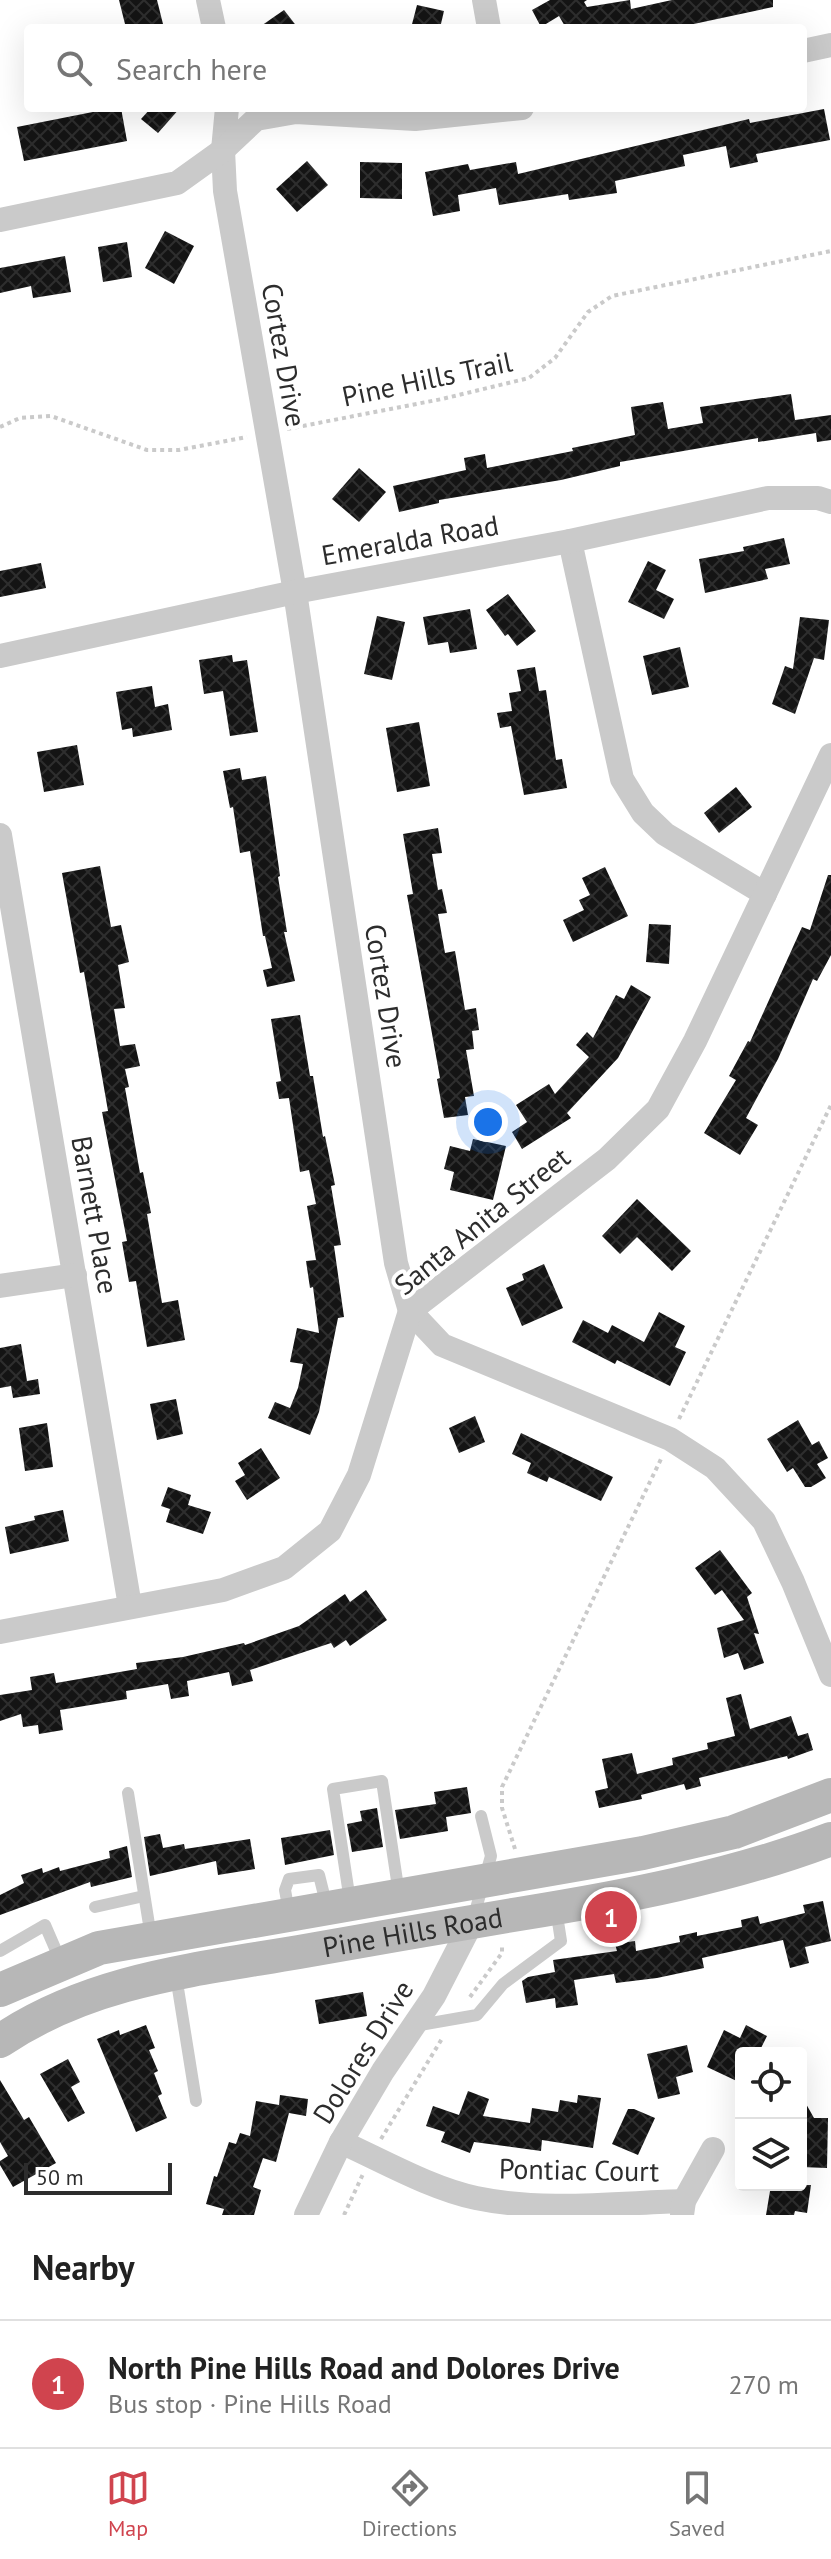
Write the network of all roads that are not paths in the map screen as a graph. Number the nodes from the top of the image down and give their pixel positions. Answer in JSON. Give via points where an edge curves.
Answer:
{"nodes":[{"id":1,"x":208,"y":0,"type":"edge"},
{"id":2,"x":484,"y":0,"type":"edge"},
{"id":3,"x":213,"y":24,"type":"edge"},
{"id":4,"x":488,"y":24,"type":"edge"},
{"id":5,"x":831,"y":45,"type":"edge"},
{"id":6,"x":807,"y":50,"type":"edge"},
{"id":7,"x":227,"y":112,"type":"edge"},
{"id":8,"x":296,"y":112,"type":"edge"},
{"id":9,"x":296,"y":112,"type":"edge"},
{"id":10,"x":483,"y":112,"type":"edge"},
{"id":11,"x":223,"y":150,"type":"junction"},
{"id":12,"x":0,"y":220,"type":"edge"},
{"id":13,"x":831,"y":502,"type":"edge"},
{"id":14,"x":570,"y":541,"type":"junction"},
{"id":15,"x":295,"y":592,"type":"junction"},
{"id":16,"x":0,"y":656,"type":"edge"},
{"id":17,"x":831,"y":755,"type":"edge"},
{"id":18,"x":0,"y":835,"type":"edge"},
{"id":19,"x":765,"y":894,"type":"junction"},
{"id":20,"x":10,"y":959,"type":"edge"},
{"id":21,"x":75,"y":1275,"type":"junction"},
{"id":22,"x":0,"y":1286,"type":"edge"},
{"id":23,"x":410,"y":1311,"type":"junction"},
{"id":24,"x":130,"y":1606,"type":"junction"},
{"id":25,"x":0,"y":1632,"type":"edge"},
{"id":26,"x":831,"y":1675,"type":"edge"},
{"id":27,"x":128,"y":1793,"type":"dead end"},
{"id":28,"x":831,"y":1795,"type":"edge"},
{"id":29,"x":481,"y":1816,"type":"dead end"},
{"id":30,"x":831,"y":1839,"type":"edge"},
{"id":31,"x":484,"y":1879,"type":"junction"},
{"id":32,"x":399,"y":1894,"type":"junction"},
{"id":33,"x":144,"y":1896,"type":"junction"},
{"id":34,"x":339,"y":1905,"type":"junction"},
{"id":35,"x":95,"y":1907,"type":"dead end"},
{"id":36,"x":556,"y":1909,"type":"junction"},
{"id":37,"x":472,"y":1922,"type":"junction"},
{"id":38,"x":151,"y":1937,"type":"junction"},
{"id":39,"x":0,"y":1951,"type":"edge"},
{"id":40,"x":61,"y":1962,"type":"junction"},
{"id":41,"x":176,"y":1973,"type":"junction"},
{"id":42,"x":4,"y":1984,"type":"edge"},
{"id":43,"x":414,"y":2026,"type":"junction"},
{"id":44,"x":0,"y":2041,"type":"edge"},
{"id":45,"x":196,"y":2101,"type":"dead end"},
{"id":46,"x":341,"y":2142,"type":"junction"},
{"id":47,"x":713,"y":2149,"type":"dead end"},
{"id":48,"x":683,"y":2208,"type":"edge"},
{"id":49,"x":306,"y":2215,"type":"edge"}],
"edges":[{"from":1,"to":3,"type":"street"},
{"from":2,"to":4,"type":"street"},
{"from":5,"to":6,"type":"street"},
{"from":7,"to":11,"type":"street","name":"Cortez Drive"},
{"from":8,"to":11,"type":"street","via":[[256,119]]},
{"from":9,"to":10,"type":"street","via":[[415,119]]},
{"from":11,"to":12,"type":"street","via":[[177,183]]},
{"from":11,"to":15,"type":"street","name":"Cortez Drive","via":[[225,191]]},
{"from":13,"to":14,"type":"street","name":"Emeralda Road","via":[[768,498]]},
{"from":14,"to":15,"type":"street","name":"Emeralda Road"},
{"from":14,"to":19,"type":"street","via":[[622,779],[643,813],[665,834]]},
{"from":15,"to":16,"type":"street","name":"Emeralda Road"},
{"from":15,"to":23,"type":"street","name":"Cortez Drive","via":[[396,1263]]},
{"from":17,"to":19,"type":"street","name":"Santa Anita Street"},
{"from":18,"to":20,"type":"street","name":"Barnett Place"},
{"from":19,"to":23,"type":"street","name":"Santa Anita Street","via":[[658,1109],[607,1159]]},
{"from":20,"to":21,"type":"street","name":"Barnett Place"},
{"from":21,"to":22,"type":"street"},
{"from":21,"to":24,"type":"street","name":"Barnett Place"},
{"from":23,"to":24,"type":"street","name":"Santa Anita Street","via":[[359,1475],[330,1531],[284,1568],[223,1590]]},
{"from":23,"to":26,"type":"street","name":"Cortez Drive","via":[[442,1345],[670,1439],[715,1468],[764,1521]]},
{"from":24,"to":25,"type":"street","name":"Santa Anita Street"},
{"from":27,"to":33,"type":"lane"},
{"from":28,"to":31,"type":"main road","name":"Pine Hills Road","via":[[734,1832]]},
{"from":29,"to":31,"type":"lane","via":[[491,1856]]},
{"from":30,"to":36,"type":"main road","name":"Pine Hills Road","via":[[727,1871]]},
{"from":31,"to":32,"type":"main road","name":"Pine Hills Road"},
{"from":31,"to":37,"type":"lane"},
{"from":32,"to":34,"type":"main road","name":"Pine Hills Road"},
{"from":32,"to":34,"type":"lane","via":[[382,1781],[333,1789]]},
{"from":33,"to":35,"type":"lane"},
{"from":33,"to":38,"type":"lane"},
{"from":34,"to":38,"type":"main road","name":"Pine Hills Road"},
{"from":36,"to":37,"type":"main road","name":"Pine Hills Road"},
{"from":36,"to":43,"type":"lane","via":[[561,1941],[503,1984],[477,2015]]},
{"from":37,"to":41,"type":"main road","name":"Pine Hills Road"},
{"from":37,"to":43,"type":"street","name":"Dolores Drive"},
{"from":38,"to":40,"type":"main road","name":"Pine Hills Road"},
{"from":39,"to":40,"type":"lane","via":[[45,1925]]},
{"from":40,"to":42,"type":"main road","name":"Pine Hills Road"},
{"from":41,"to":44,"type":"main road","name":"Pine Hills Road","via":[[92,1994]]},
{"from":41,"to":45,"type":"lane"},
{"from":43,"to":46,"type":"street","name":"Dolores Drive"},
{"from":46,"to":48,"type":"street","name":"Pontiac Court","via":[[475,2198]]},
{"from":46,"to":49,"type":"street","name":"Dolores Drive"},
{"from":47,"to":48,"type":"street","name":"Pontiac Court"}]}
